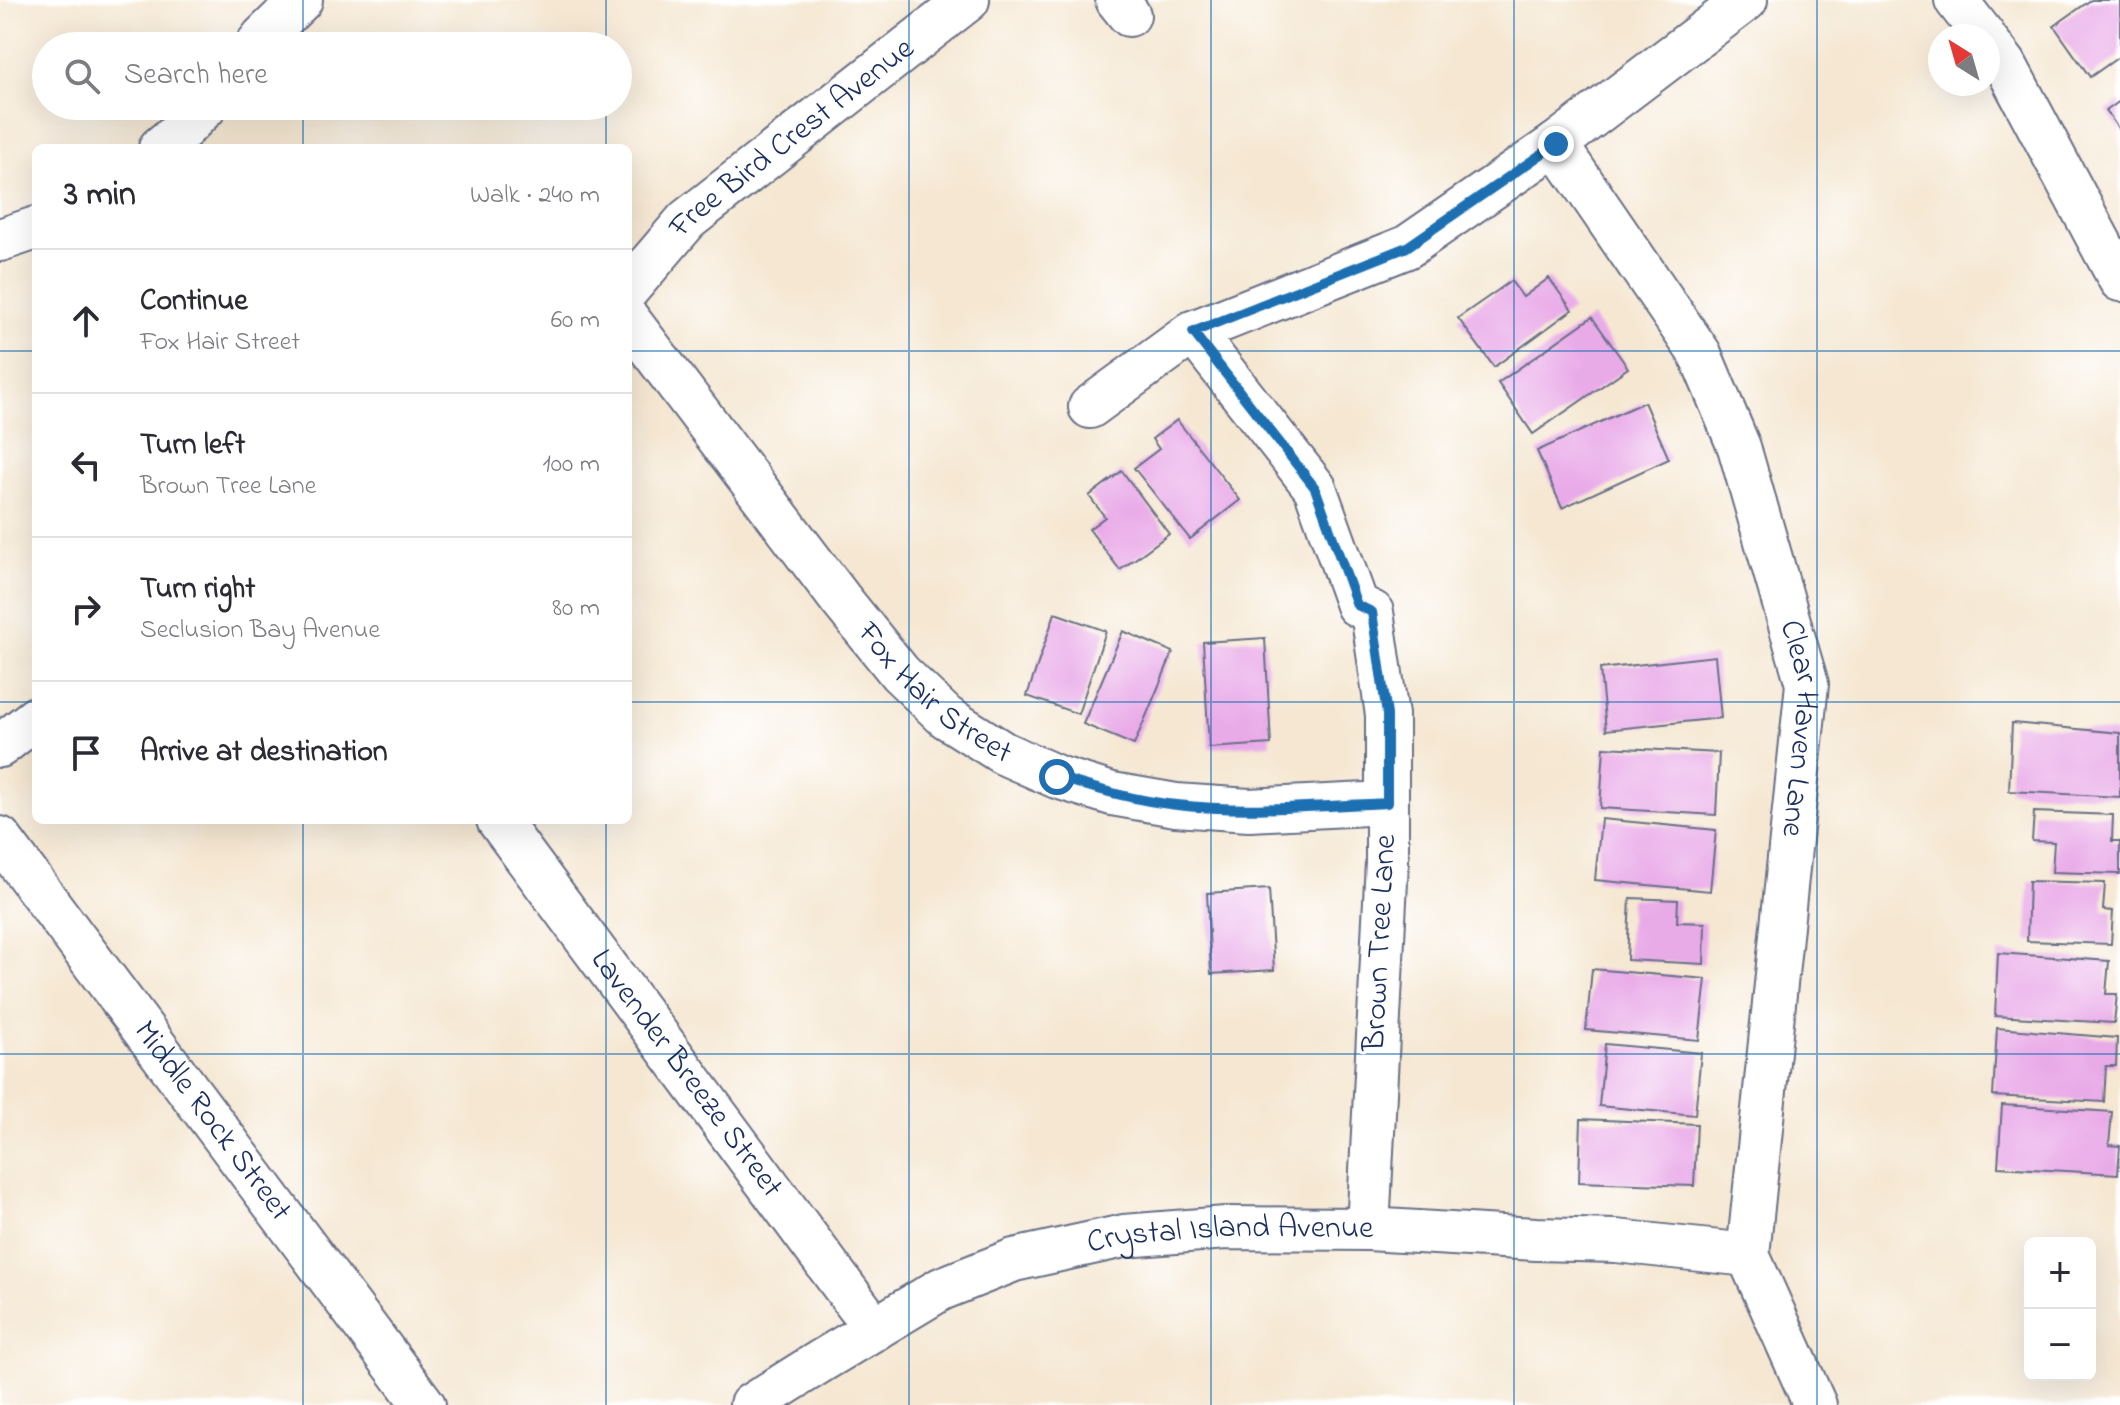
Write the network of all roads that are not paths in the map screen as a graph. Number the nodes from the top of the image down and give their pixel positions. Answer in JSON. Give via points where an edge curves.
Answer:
{"nodes":[{"id":1,"x":301,"y":0,"type":"edge"},
{"id":2,"x":968,"y":0,"type":"edge"},
{"id":3,"x":1746,"y":0,"type":"edge"},
{"id":4,"x":1956,"y":0,"type":"edge"},
{"id":5,"x":1975,"y":24,"type":"edge"},
{"id":6,"x":268,"y":32,"type":"edge"},
{"id":7,"x":2000,"y":58,"type":"edge"},
{"id":8,"x":192,"y":120,"type":"edge"},
{"id":9,"x":165,"y":144,"type":"edge"},
{"id":10,"x":1556,"y":144,"type":"junction"},
{"id":11,"x":32,"y":229,"type":"edge"},
{"id":12,"x":0,"y":240,"type":"edge"},
{"id":13,"x":2120,"y":280,"type":"edge"},
{"id":14,"x":632,"y":284,"type":"edge"},
{"id":15,"x":632,"y":324,"type":"edge"},
{"id":16,"x":1193,"y":332,"type":"junction"},
{"id":17,"x":1090,"y":407,"type":"dead end"},
{"id":18,"x":32,"y":721,"type":"edge"},
{"id":19,"x":0,"y":746,"type":"edge"},
{"id":20,"x":1387,"y":803,"type":"junction"},
{"id":21,"x":501,"y":824,"type":"edge"},
{"id":22,"x":0,"y":838,"type":"edge"},
{"id":23,"x":1368,"y":1229,"type":"junction"},
{"id":24,"x":1748,"y":1255,"type":"junction"},
{"id":25,"x":875,"y":1329,"type":"junction"},
{"id":26,"x":424,"y":1405,"type":"edge"},
{"id":27,"x":751,"y":1405,"type":"edge"},
{"id":28,"x":1815,"y":1405,"type":"edge"}],
"edges":[{"from":1,"to":6,"type":"street"},
{"from":2,"to":14,"type":"street","name":"Free Bird Crest Avenue","via":[[687,220]]},
{"from":3,"to":10,"type":"street"},
{"from":4,"to":5,"type":"street"},
{"from":7,"to":13,"type":"street"},
{"from":8,"to":9,"type":"street"},
{"from":10,"to":16,"type":"street","via":[[1407,247]]},
{"from":10,"to":24,"type":"street","name":"Clear Haven Lane","via":[[1700,354],[1739,447],[1807,684]]},
{"from":11,"to":12,"type":"street"},
{"from":15,"to":20,"type":"street","name":"Fox Hair Street","via":[[900,673],[946,717],[991,746],[1057,777],[1176,805],[1249,810]]},
{"from":16,"to":17,"type":"street"},
{"from":16,"to":20,"type":"street","name":"Brown Tree Lane","via":[[1315,488],[1357,605],[1372,612],[1387,715]]},
{"from":18,"to":19,"type":"street"},
{"from":20,"to":23,"type":"street","name":"Brown Tree Lane"},
{"from":21,"to":25,"type":"street","name":"Lavender Breeze Street"},
{"from":22,"to":26,"type":"street","name":"Middle Rock Street"},
{"from":23,"to":24,"type":"street","name":"Crystal Island Avenue","via":[[1616,1241]]},
{"from":23,"to":25,"type":"street","name":"Crystal Island Avenue","via":[[1226,1228],[1124,1236],[1014,1260],[941,1289]]},
{"from":24,"to":28,"type":"street","name":"Clear Haven Lane"},
{"from":25,"to":27,"type":"street","name":"Crystal Island Avenue"}]}
